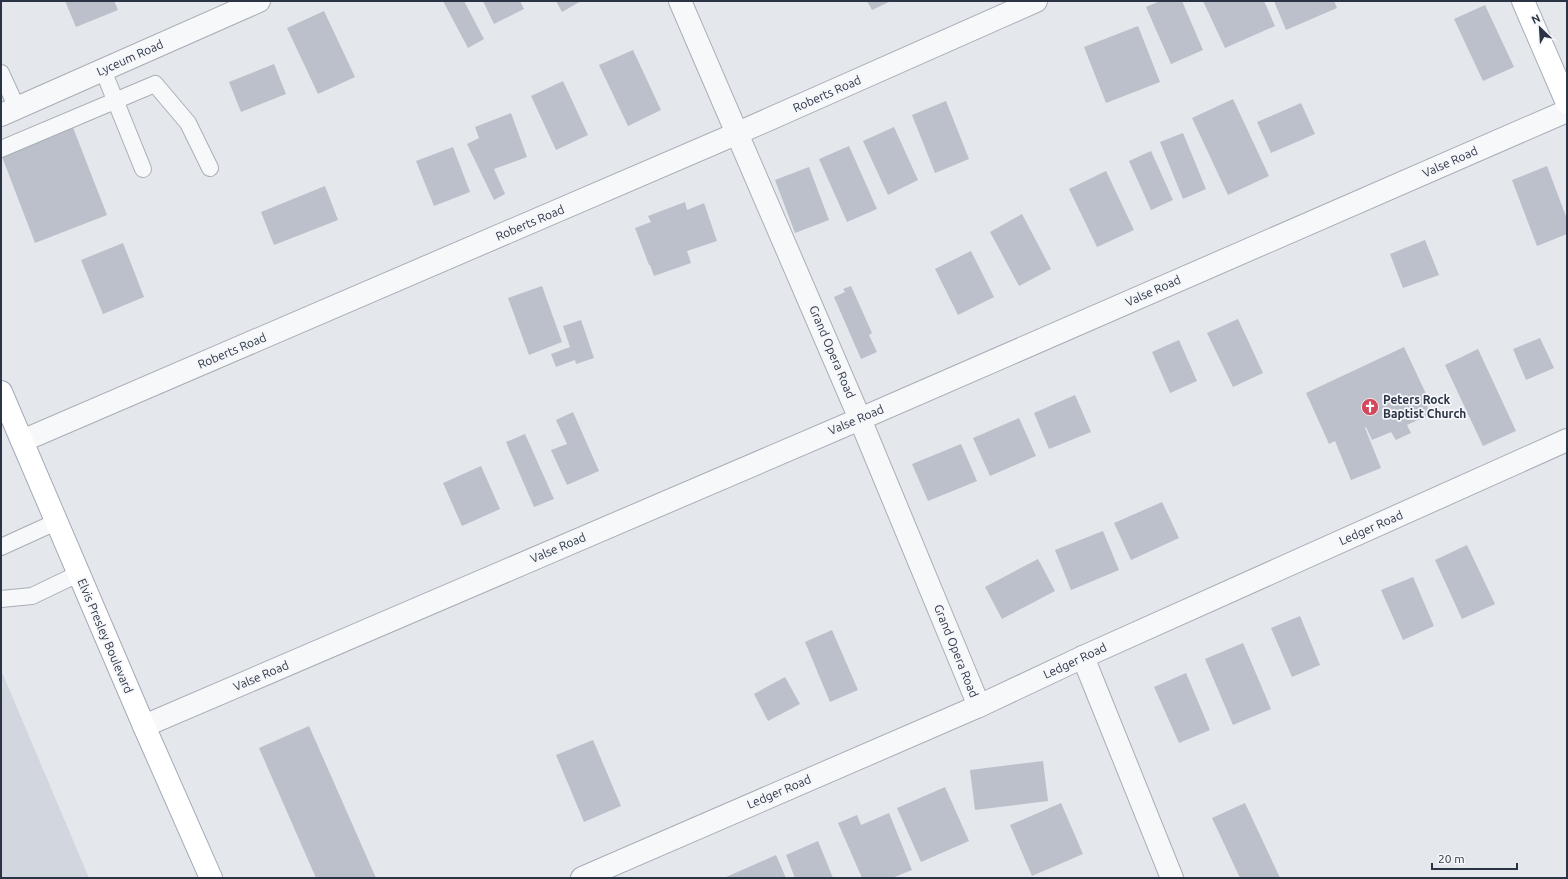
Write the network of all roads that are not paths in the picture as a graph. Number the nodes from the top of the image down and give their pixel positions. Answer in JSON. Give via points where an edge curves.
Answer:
{"nodes":[{"id":1,"x":259,"y":1,"type":"edge"},
{"id":2,"x":680,"y":1,"type":"edge"},
{"id":3,"x":1036,"y":1,"type":"edge"},
{"id":4,"x":1523,"y":1,"type":"edge"},
{"id":5,"x":103,"y":70,"type":"junction"},
{"id":6,"x":1,"y":73,"type":"edge"},
{"id":7,"x":115,"y":100,"type":"junction"},
{"id":8,"x":1567,"y":103,"type":"edge"},
{"id":9,"x":9,"y":111,"type":"edge"},
{"id":10,"x":1567,"y":111,"type":"edge"},
{"id":11,"x":738,"y":133,"type":"junction"},
{"id":12,"x":1,"y":149,"type":"edge"},
{"id":13,"x":210,"y":168,"type":"dead end"},
{"id":14,"x":143,"y":169,"type":"dead end"},
{"id":15,"x":1,"y":392,"type":"edge"},
{"id":16,"x":860,"y":419,"type":"junction"},
{"id":17,"x":1567,"y":440,"type":"edge"},
{"id":18,"x":22,"y":441,"type":"junction"},
{"id":19,"x":56,"y":522,"type":"junction"},
{"id":20,"x":1,"y":548,"type":"edge"},
{"id":21,"x":78,"y":574,"type":"junction"},
{"id":22,"x":1,"y":599,"type":"edge"},
{"id":23,"x":1083,"y":657,"type":"junction"},
{"id":24,"x":979,"y":706,"type":"junction"},
{"id":25,"x":144,"y":726,"type":"junction"},
{"id":26,"x":210,"y":878,"type":"edge"},
{"id":27,"x":582,"y":878,"type":"edge"},
{"id":28,"x":1172,"y":878,"type":"edge"}],
"edges":[{"from":1,"to":5,"type":"street","name":"Lyceum Road"},
{"from":2,"to":11,"type":"street","name":"Grand Opera Road"},
{"from":3,"to":11,"type":"street","name":"Roberts Road"},
{"from":4,"to":8,"type":"main road"},
{"from":5,"to":7,"type":"lane"},
{"from":5,"to":9,"type":"street","name":"Lyceum Road"},
{"from":6,"to":9,"type":"lane"},
{"from":7,"to":12,"type":"lane"},
{"from":7,"to":13,"type":"lane","via":[[155,84],[188,123]]},
{"from":7,"to":14,"type":"lane"},
{"from":10,"to":16,"type":"street","name":"Valse Road"},
{"from":11,"to":16,"type":"street","name":"Grand Opera Road"},
{"from":11,"to":18,"type":"street","name":"Roberts Road"},
{"from":15,"to":18,"type":"main road","name":"Elvis Presley Boulevard"},
{"from":16,"to":24,"type":"street","name":"Grand Opera Road"},
{"from":16,"to":25,"type":"street","name":"Valse Road"},
{"from":17,"to":23,"type":"street","name":"Ledger Road"},
{"from":18,"to":19,"type":"main road","name":"Elvis Presley Boulevard"},
{"from":19,"to":20,"type":"lane"},
{"from":19,"to":21,"type":"main road","name":"Elvis Presley Boulevard"},
{"from":21,"to":22,"type":"lane","via":[[32,596]]},
{"from":21,"to":25,"type":"main road","name":"Elvis Presley Boulevard"},
{"from":23,"to":24,"type":"street","name":"Ledger Road"},
{"from":23,"to":28,"type":"street"},
{"from":24,"to":27,"type":"street","name":"Ledger Road"},
{"from":25,"to":26,"type":"main road","name":"Elvis Presley Boulevard"}]}
